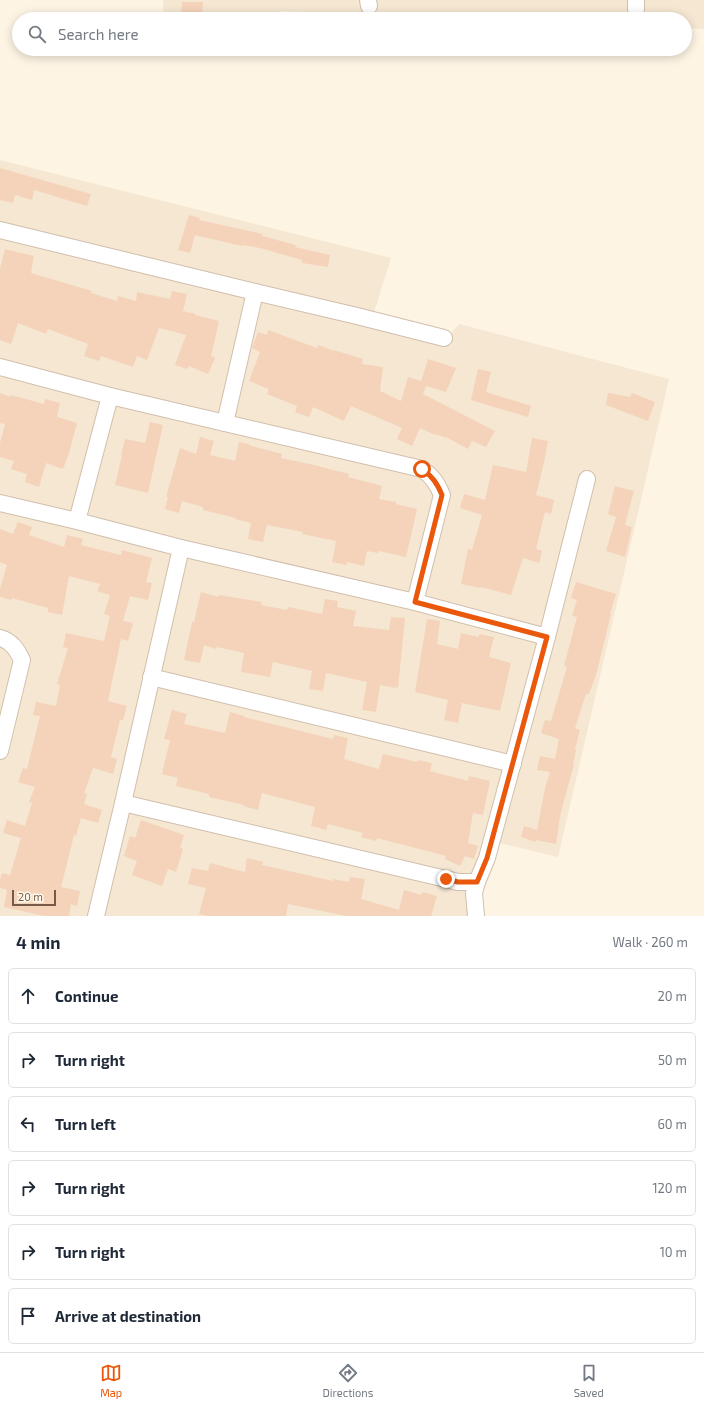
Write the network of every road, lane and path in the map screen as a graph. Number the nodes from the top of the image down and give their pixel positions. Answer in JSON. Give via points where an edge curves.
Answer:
{"nodes":[{"id":1,"x":0,"y":230,"type":"edge"},
{"id":2,"x":255,"y":292,"type":"junction"},
{"id":3,"x":444,"y":338,"type":"dead end"},
{"id":4,"x":0,"y":367,"type":"edge"},
{"id":5,"x":110,"y":396,"type":"junction"},
{"id":6,"x":225,"y":423,"type":"junction"},
{"id":7,"x":587,"y":479,"type":"dead end"},
{"id":8,"x":0,"y":503,"type":"edge"},
{"id":9,"x":77,"y":521,"type":"junction"},
{"id":10,"x":181,"y":548,"type":"junction"},
{"id":11,"x":415,"y":602,"type":"junction"},
{"id":12,"x":547,"y":637,"type":"junction"},
{"id":13,"x":0,"y":638,"type":"edge"},
{"id":14,"x":152,"y":677,"type":"junction"},
{"id":15,"x":0,"y":752,"type":"edge"},
{"id":16,"x":513,"y":764,"type":"junction"},
{"id":17,"x":123,"y":803,"type":"junction"},
{"id":18,"x":477,"y":882,"type":"junction"},
{"id":19,"x":96,"y":916,"type":"edge"},
{"id":20,"x":476,"y":916,"type":"edge"}],
"edges":[{"from":1,"to":2,"type":"street"},
{"from":2,"to":3,"type":"street"},
{"from":2,"to":6,"type":"street"},
{"from":4,"to":5,"type":"street"},
{"from":5,"to":6,"type":"street"},
{"from":5,"to":9,"type":"street"},
{"from":6,"to":11,"type":"street","via":[[409,465],[422,469],[429,475],[438,484],[442,495]]},
{"from":7,"to":12,"type":"street"},
{"from":8,"to":9,"type":"street"},
{"from":9,"to":10,"type":"street"},
{"from":10,"to":11,"type":"street"},
{"from":10,"to":14,"type":"street"},
{"from":11,"to":12,"type":"street"},
{"from":12,"to":16,"type":"street"},
{"from":13,"to":15,"type":"street","via":[[15,646],[22,660]]},
{"from":14,"to":16,"type":"street"},
{"from":14,"to":17,"type":"street"},
{"from":16,"to":18,"type":"street","via":[[487,858]]},
{"from":17,"to":18,"type":"street","via":[[458,882]]},
{"from":17,"to":19,"type":"street"},
{"from":18,"to":20,"type":"street","via":[[474,893]]}]}
